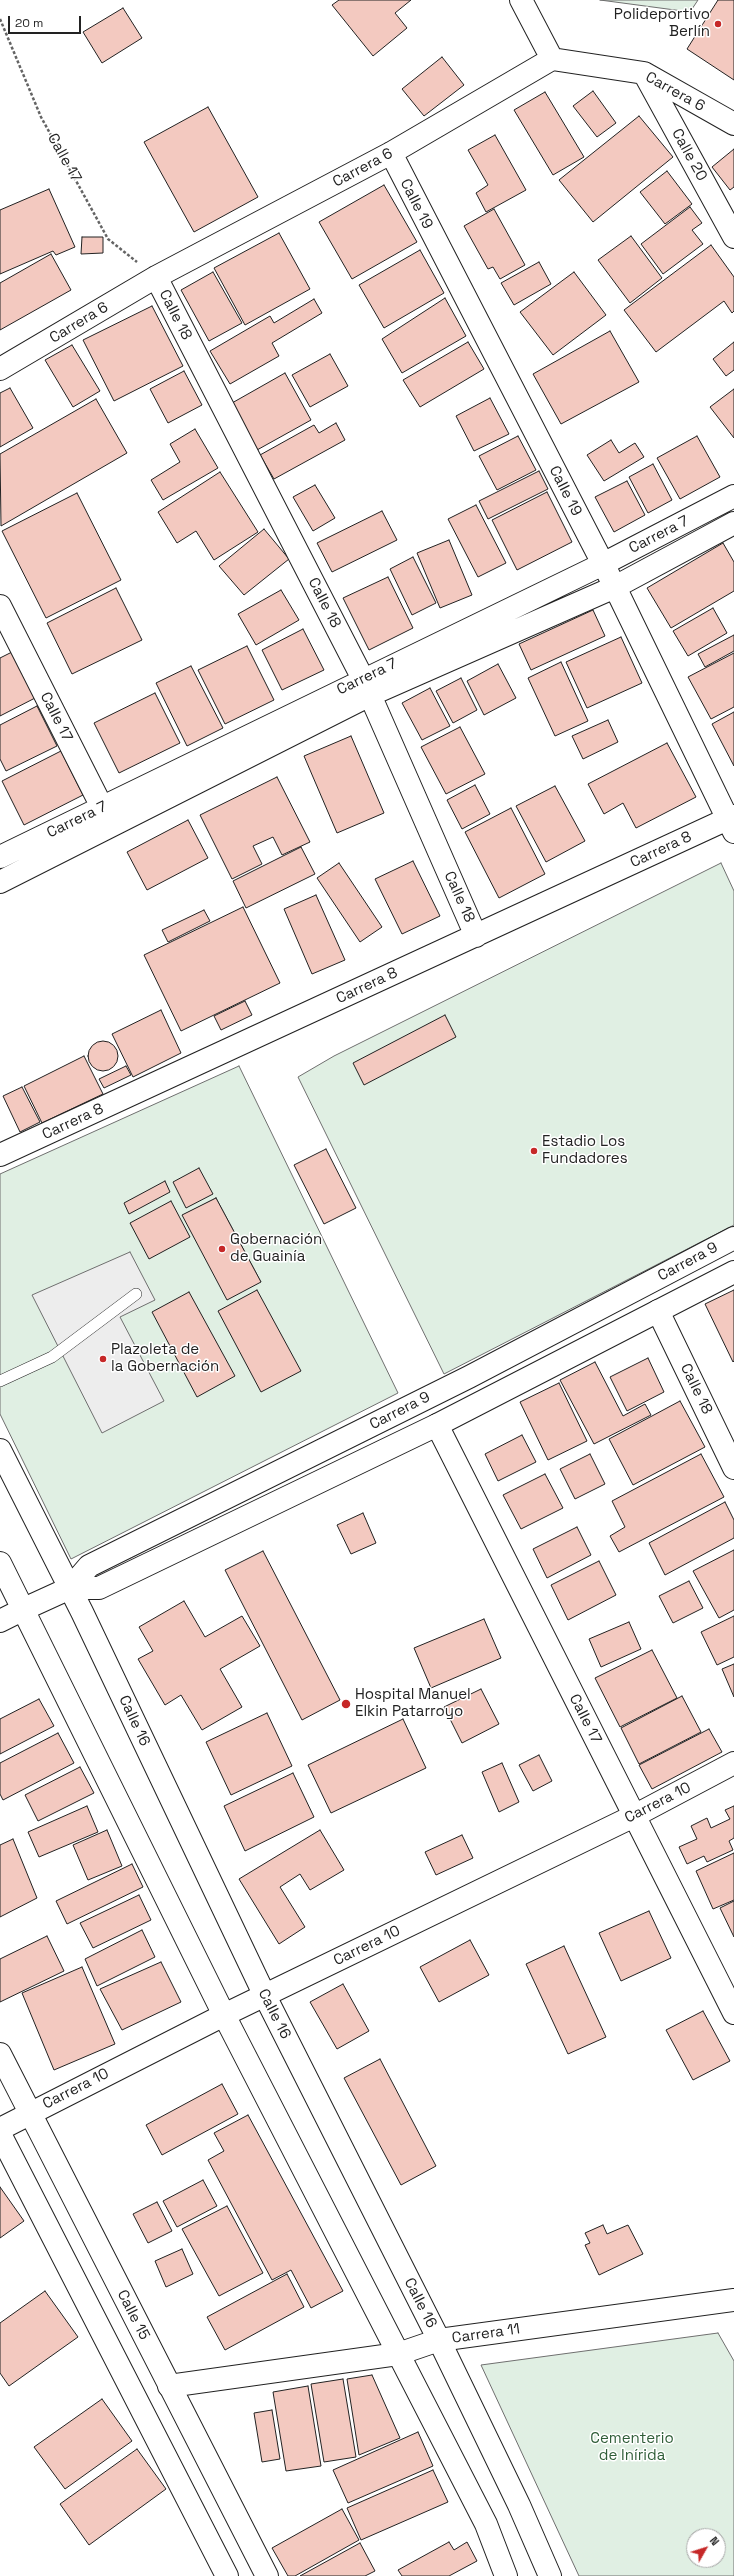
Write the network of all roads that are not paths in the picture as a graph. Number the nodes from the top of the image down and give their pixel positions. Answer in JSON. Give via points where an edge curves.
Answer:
{"nodes":[{"id":1,"x":521,"y":0,"type":"edge"},
{"id":2,"x":552,"y":59,"type":"junction"},
{"id":3,"x":644,"y":73,"type":"junction"},
{"id":4,"x":734,"y":124,"type":"edge"},
{"id":5,"x":390,"y":154,"type":"junction"},
{"id":6,"x":734,"y":238,"type":"edge"},
{"id":7,"x":156,"y":277,"type":"junction"},
{"id":8,"x":0,"y":369,"type":"edge"},
{"id":9,"x":734,"y":496,"type":"edge"},
{"id":10,"x":734,"y":523,"type":"edge"},
{"id":11,"x":603,"y":564,"type":"junction"},
{"id":12,"x":615,"y":587,"type":"junction"},
{"id":13,"x":0,"y":606,"type":"edge"},
{"id":14,"x":367,"y":687,"type":"junction"},
{"id":15,"x":103,"y":807,"type":"junction"},
{"id":16,"x":732,"y":822,"type":"edge"},
{"id":17,"x":113,"y":827,"type":"junction"},
{"id":18,"x":0,"y":857,"type":"edge"},
{"id":19,"x":0,"y":882,"type":"edge"},
{"id":20,"x":476,"y":936,"type":"junction"},
{"id":21,"x":0,"y":1155,"type":"edge"},
{"id":22,"x":734,"y":1238,"type":"edge"},
{"id":23,"x":734,"y":1272,"type":"edge"},
{"id":24,"x":136,"y":1294,"type":"dead end"},
{"id":25,"x":658,"y":1311,"type":"junction"},
{"id":26,"x":0,"y":1381,"type":"edge"},
{"id":27,"x":437,"y":1425,"type":"junction"},
{"id":28,"x":0,"y":1450,"type":"edge"},
{"id":29,"x":734,"y":1468,"type":"edge"},
{"id":30,"x":0,"y":1563,"type":"edge"},
{"id":31,"x":70,"y":1588,"type":"junction"},
{"id":32,"x":24,"y":1609,"type":"junction"},
{"id":33,"x":0,"y":1621,"type":"edge"},
{"id":34,"x":734,"y":1763,"type":"edge"},
{"id":35,"x":634,"y":1816,"type":"junction"},
{"id":36,"x":265,"y":1996,"type":"junction"},
{"id":37,"x":734,"y":2013,"type":"edge"},
{"id":38,"x":224,"y":2015,"type":"junction"},
{"id":39,"x":0,"y":2054,"type":"edge"},
{"id":40,"x":30,"y":2113,"type":"junction"},
{"id":41,"x":0,"y":2129,"type":"edge"},
{"id":42,"x":0,"y":2134,"type":"edge"},
{"id":43,"x":734,"y":2300,"type":"edge"},
{"id":44,"x":439,"y":2340,"type":"junction"},
{"id":45,"x":398,"y":2354,"type":"junction"},
{"id":46,"x":169,"y":2386,"type":"junction"},
{"id":47,"x":227,"y":2576,"type":"edge"},
{"id":48,"x":267,"y":2576,"type":"edge"},
{"id":49,"x":506,"y":2576,"type":"edge"},
{"id":50,"x":550,"y":2576,"type":"edge"}],
"edges":[{"from":1,"to":2,"type":"street"},
{"from":2,"to":3,"type":"street","name":"Carrera 6"},
{"from":2,"to":5,"type":"street","name":"Carrera 6"},
{"from":3,"to":4,"type":"street","name":"Carrera 6"},
{"from":3,"to":6,"type":"street","name":"Calle 20"},
{"from":5,"to":7,"type":"street","name":"Carrera 6"},
{"from":5,"to":11,"type":"street","name":"Calle 19"},
{"from":7,"to":8,"type":"street","name":"Carrera 6"},
{"from":7,"to":14,"type":"street","name":"Calle 18"},
{"from":9,"to":11,"type":"street","name":"Carrera 7"},
{"from":10,"to":12,"type":"street","name":"Carrera 7"},
{"from":11,"to":12,"type":"street","name":"Calle 19"},
{"from":11,"to":14,"type":"street","name":"Carrera 7"},
{"from":12,"to":14,"type":"street","name":"Carrera 7"},
{"from":12,"to":16,"type":"street","name":"Calle 19"},
{"from":13,"to":15,"type":"street","name":"Calle 17"},
{"from":14,"to":15,"type":"street","name":"Carrera 7"},
{"from":14,"to":17,"type":"street","name":"Carrera 7"},
{"from":14,"to":20,"type":"street","name":"Calle 18"},
{"from":15,"to":17,"type":"street","name":"Calle 17"},
{"from":15,"to":18,"type":"street","name":"Carrera 7"},
{"from":16,"to":20,"type":"street","name":"Carrera 8"},
{"from":17,"to":19,"type":"street","name":"Carrera 7"},
{"from":20,"to":21,"type":"street","name":"Carrera 8"},
{"from":22,"to":31,"type":"street","name":"Carrera 9","via":[[469,1376],[89,1566]]},
{"from":23,"to":25,"type":"street","name":"Carrera 9"},
{"from":24,"to":26,"type":"lane","via":[[52,1357]]},
{"from":25,"to":27,"type":"street","name":"Carrera 9"},
{"from":25,"to":29,"type":"street","name":"Calle 18"},
{"from":27,"to":31,"type":"street","name":"Carrera 9","via":[[99,1588]]},
{"from":27,"to":35,"type":"street","name":"Calle 17"},
{"from":28,"to":31,"type":"street","name":"Calle 16"},
{"from":30,"to":32,"type":"street"},
{"from":31,"to":32,"type":"street","name":"Carrera 9"},
{"from":31,"to":36,"type":"street","name":"Calle 16"},
{"from":32,"to":33,"type":"street","name":"Carrera 9"},
{"from":32,"to":38,"type":"street"},
{"from":34,"to":35,"type":"street","name":"Carrera 10"},
{"from":35,"to":36,"type":"street","name":"Carrera 10"},
{"from":35,"to":37,"type":"street","name":"Calle 17"},
{"from":36,"to":38,"type":"street","name":"Carrera 10"},
{"from":36,"to":44,"type":"street","name":"Calle 16"},
{"from":38,"to":40,"type":"street","name":"Carrera 10"},
{"from":38,"to":45,"type":"street"},
{"from":39,"to":40,"type":"street","name":"Calle 15"},
{"from":40,"to":41,"type":"street","name":"Carrera 10"},
{"from":40,"to":46,"type":"street","name":"Calle 15"},
{"from":42,"to":47,"type":"street"},
{"from":43,"to":44,"type":"street","name":"Carrera 11"},
{"from":44,"to":45,"type":"street","name":"Carrera 11"},
{"from":44,"to":50,"type":"street","name":"Calle 16","via":[[520,2505]]},
{"from":45,"to":46,"type":"street","name":"Carrera 11"},
{"from":45,"to":49,"type":"street","via":[[486,2524]]},
{"from":46,"to":48,"type":"street","name":"Calle 15"}]}
